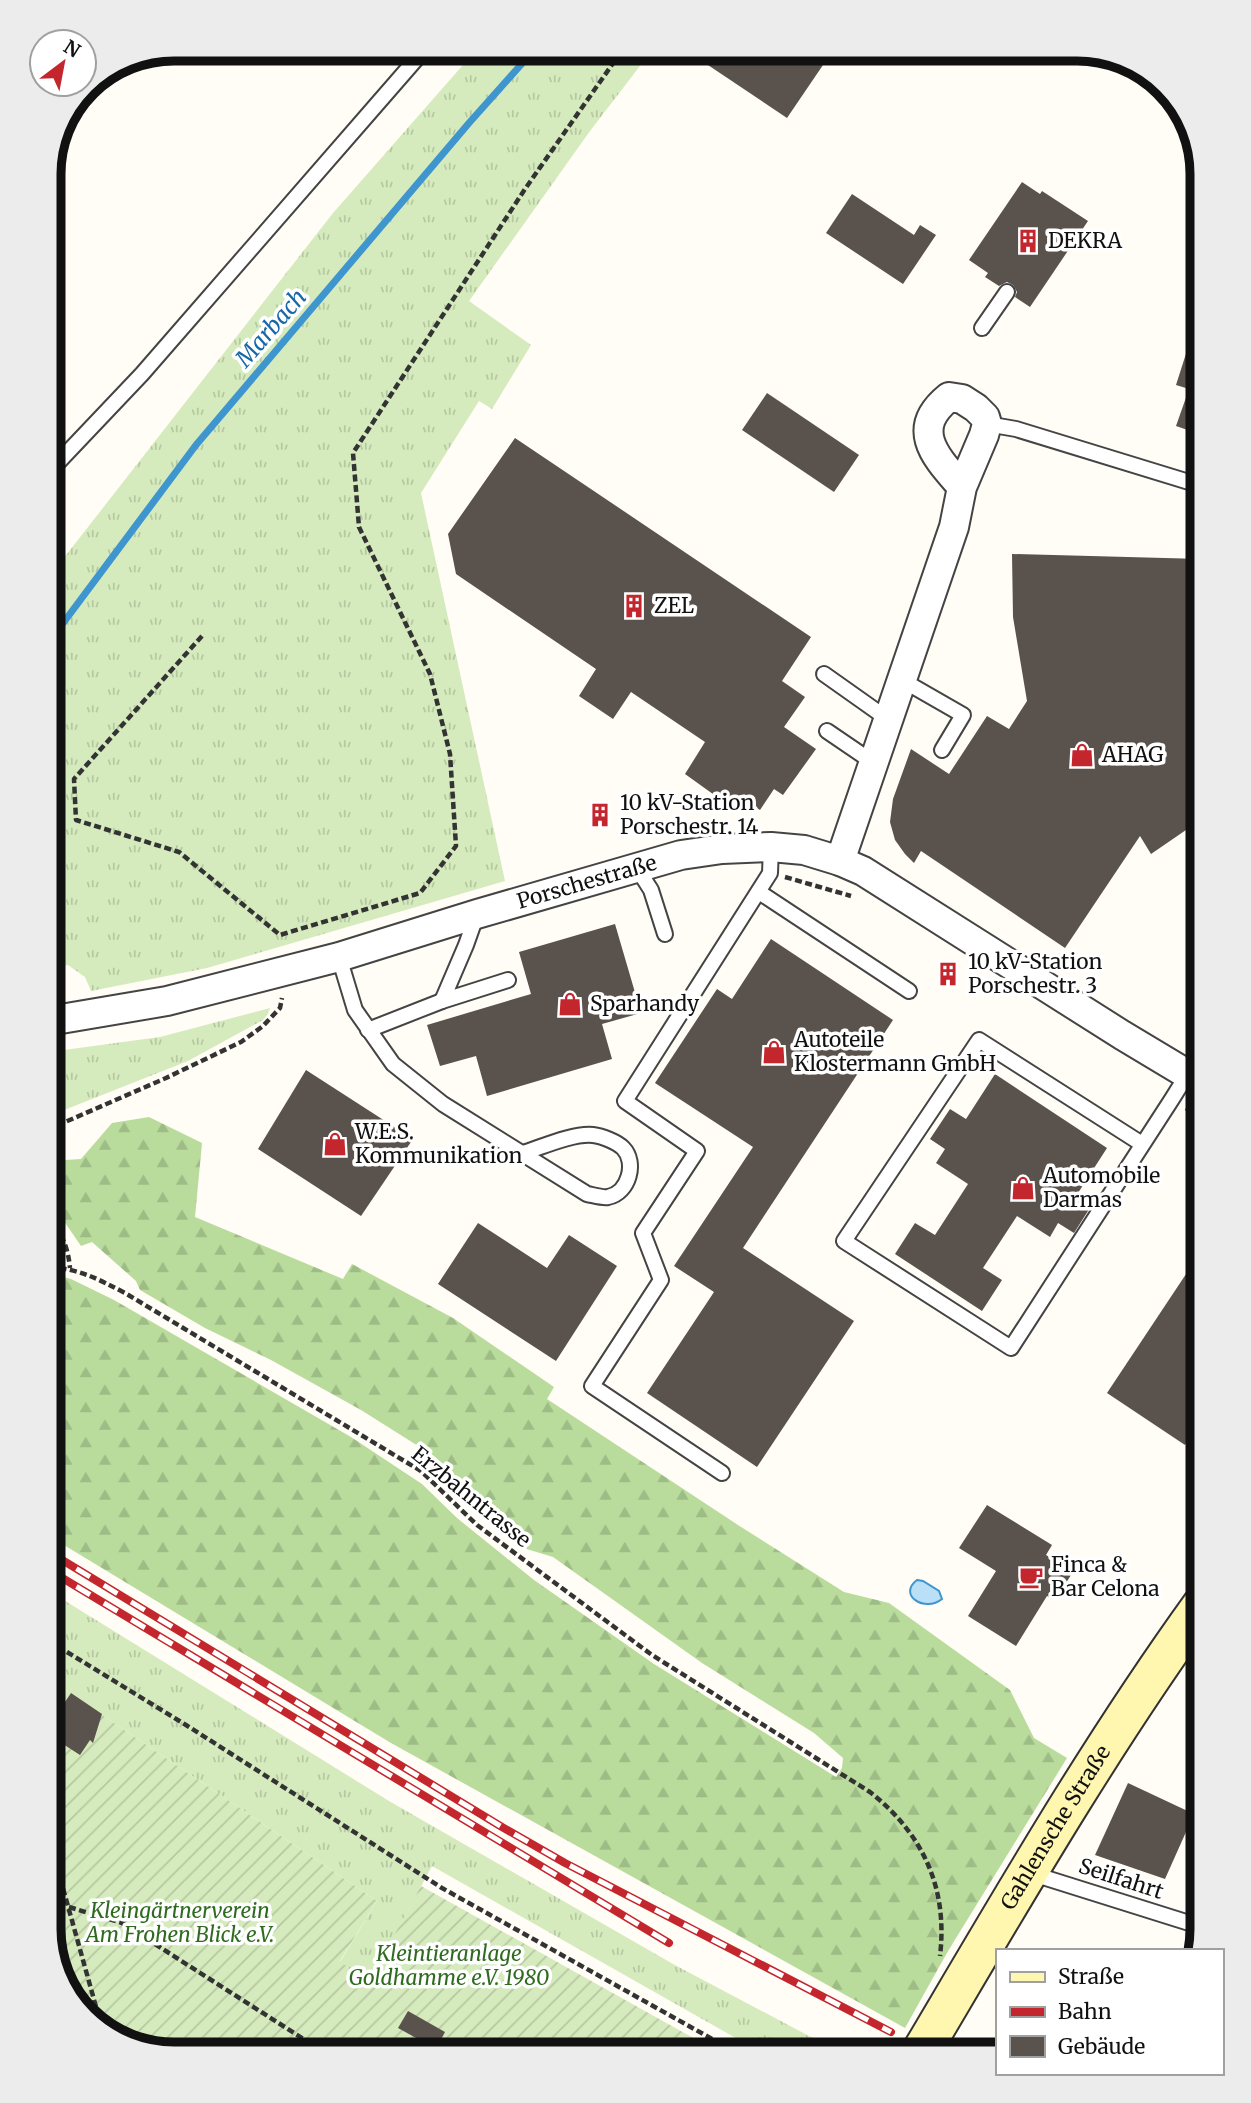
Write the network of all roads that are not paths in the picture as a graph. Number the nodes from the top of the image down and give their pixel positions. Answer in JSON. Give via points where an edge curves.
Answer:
{"nodes":[{"id":1,"x":415,"y":61,"type":"edge"},
{"id":2,"x":1007,"y":292,"type":"dead end"},
{"id":3,"x":982,"y":328,"type":"dead end"},
{"id":4,"x":987,"y":424,"type":"junction"},
{"id":5,"x":61,"y":459,"type":"edge"},
{"id":6,"x":1190,"y":482,"type":"edge"},
{"id":7,"x":962,"y":487,"type":"junction"},
{"id":8,"x":824,"y":674,"type":"dead end"},
{"id":9,"x":902,"y":680,"type":"junction"},
{"id":10,"x":890,"y":720,"type":"junction"},
{"id":11,"x":827,"y":731,"type":"dead end"},
{"id":12,"x":942,"y":750,"type":"dead end"},
{"id":13,"x":874,"y":763,"type":"junction"},
{"id":14,"x":770,"y":860,"type":"junction"},
{"id":15,"x":840,"y":861,"type":"junction"},
{"id":16,"x":637,"y":868,"type":"junction"},
{"id":17,"x":759,"y":892,"type":"junction"},
{"id":18,"x":477,"y":914,"type":"junction"},
{"id":19,"x":665,"y":934,"type":"dead end"},
{"id":20,"x":339,"y":957,"type":"junction"},
{"id":21,"x":508,"y":980,"type":"dead end"},
{"id":22,"x":909,"y":991,"type":"dead end"},
{"id":23,"x":442,"y":1001,"type":"junction"},
{"id":24,"x":61,"y":1019,"type":"edge"},
{"id":25,"x":368,"y":1030,"type":"junction"},
{"id":26,"x":1187,"y":1086,"type":"edge"},
{"id":27,"x":1142,"y":1144,"type":"junction"},
{"id":28,"x":523,"y":1153,"type":"junction"},
{"id":29,"x":722,"y":1473,"type":"dead end"},
{"id":30,"x":1190,"y":1622,"type":"edge"},
{"id":31,"x":1028,"y":1872,"type":"junction"},
{"id":32,"x":1190,"y":1923,"type":"edge"},
{"id":33,"x":927,"y":2042,"type":"edge"}],
"edges":[{"from":1,"to":5,"type":"lane","via":[[142,374]]},
{"from":2,"to":3,"type":"lane"},
{"from":4,"to":6,"type":"lane"},
{"from":4,"to":7,"type":"street"},
{"from":4,"to":7,"type":"street","via":[[976,408],[949,397],[929,422],[934,455]]},
{"from":7,"to":9,"type":"street","via":[[954,527]]},
{"from":8,"to":10,"type":"lane"},
{"from":9,"to":10,"type":"street"},
{"from":9,"to":12,"type":"lane","via":[[963,715]]},
{"from":10,"to":13,"type":"street"},
{"from":11,"to":13,"type":"lane"},
{"from":13,"to":15,"type":"street"},
{"from":14,"to":15,"type":"street","name":"Porschestraße","via":[[804,850]]},
{"from":14,"to":16,"type":"street","name":"Porschestraße","via":[[722,849]]},
{"from":14,"to":17,"type":"lane"},
{"from":15,"to":26,"type":"street","name":"Porschestraße","via":[[888,885]]},
{"from":16,"to":18,"type":"street","name":"Porschestraße"},
{"from":16,"to":19,"type":"lane","via":[[651,890]]},
{"from":17,"to":22,"type":"lane"},
{"from":17,"to":29,"type":"lane","via":[[625,1101],[697,1150],[643,1233],[662,1280],[592,1386]]},
{"from":18,"to":20,"type":"street","name":"Porschestraße"},
{"from":18,"to":23,"type":"lane"},
{"from":20,"to":24,"type":"street","name":"Porschestraße","via":[[167,1001]]},
{"from":20,"to":25,"type":"lane","via":[[355,1010]]},
{"from":21,"to":23,"type":"lane"},
{"from":23,"to":25,"type":"lane"},
{"from":25,"to":28,"type":"lane","via":[[393,1064],[443,1104]]},
{"from":26,"to":27,"type":"lane"},
{"from":27,"to":27,"type":"lane","via":[[1011,1348],[844,1241],[979,1040]]},
{"from":28,"to":28,"type":"lane","via":[[587,1194],[608,1198],[621,1191],[629,1178],[630,1160],[623,1148],[592,1135]]},
{"from":30,"to":31,"type":"street","name":"Gahlensche Straße","via":[[1120,1723]]},
{"from":31,"to":32,"type":"lane","name":"Seilfahrt"},
{"from":31,"to":33,"type":"street","name":"Gahlensche Straße"}]}
